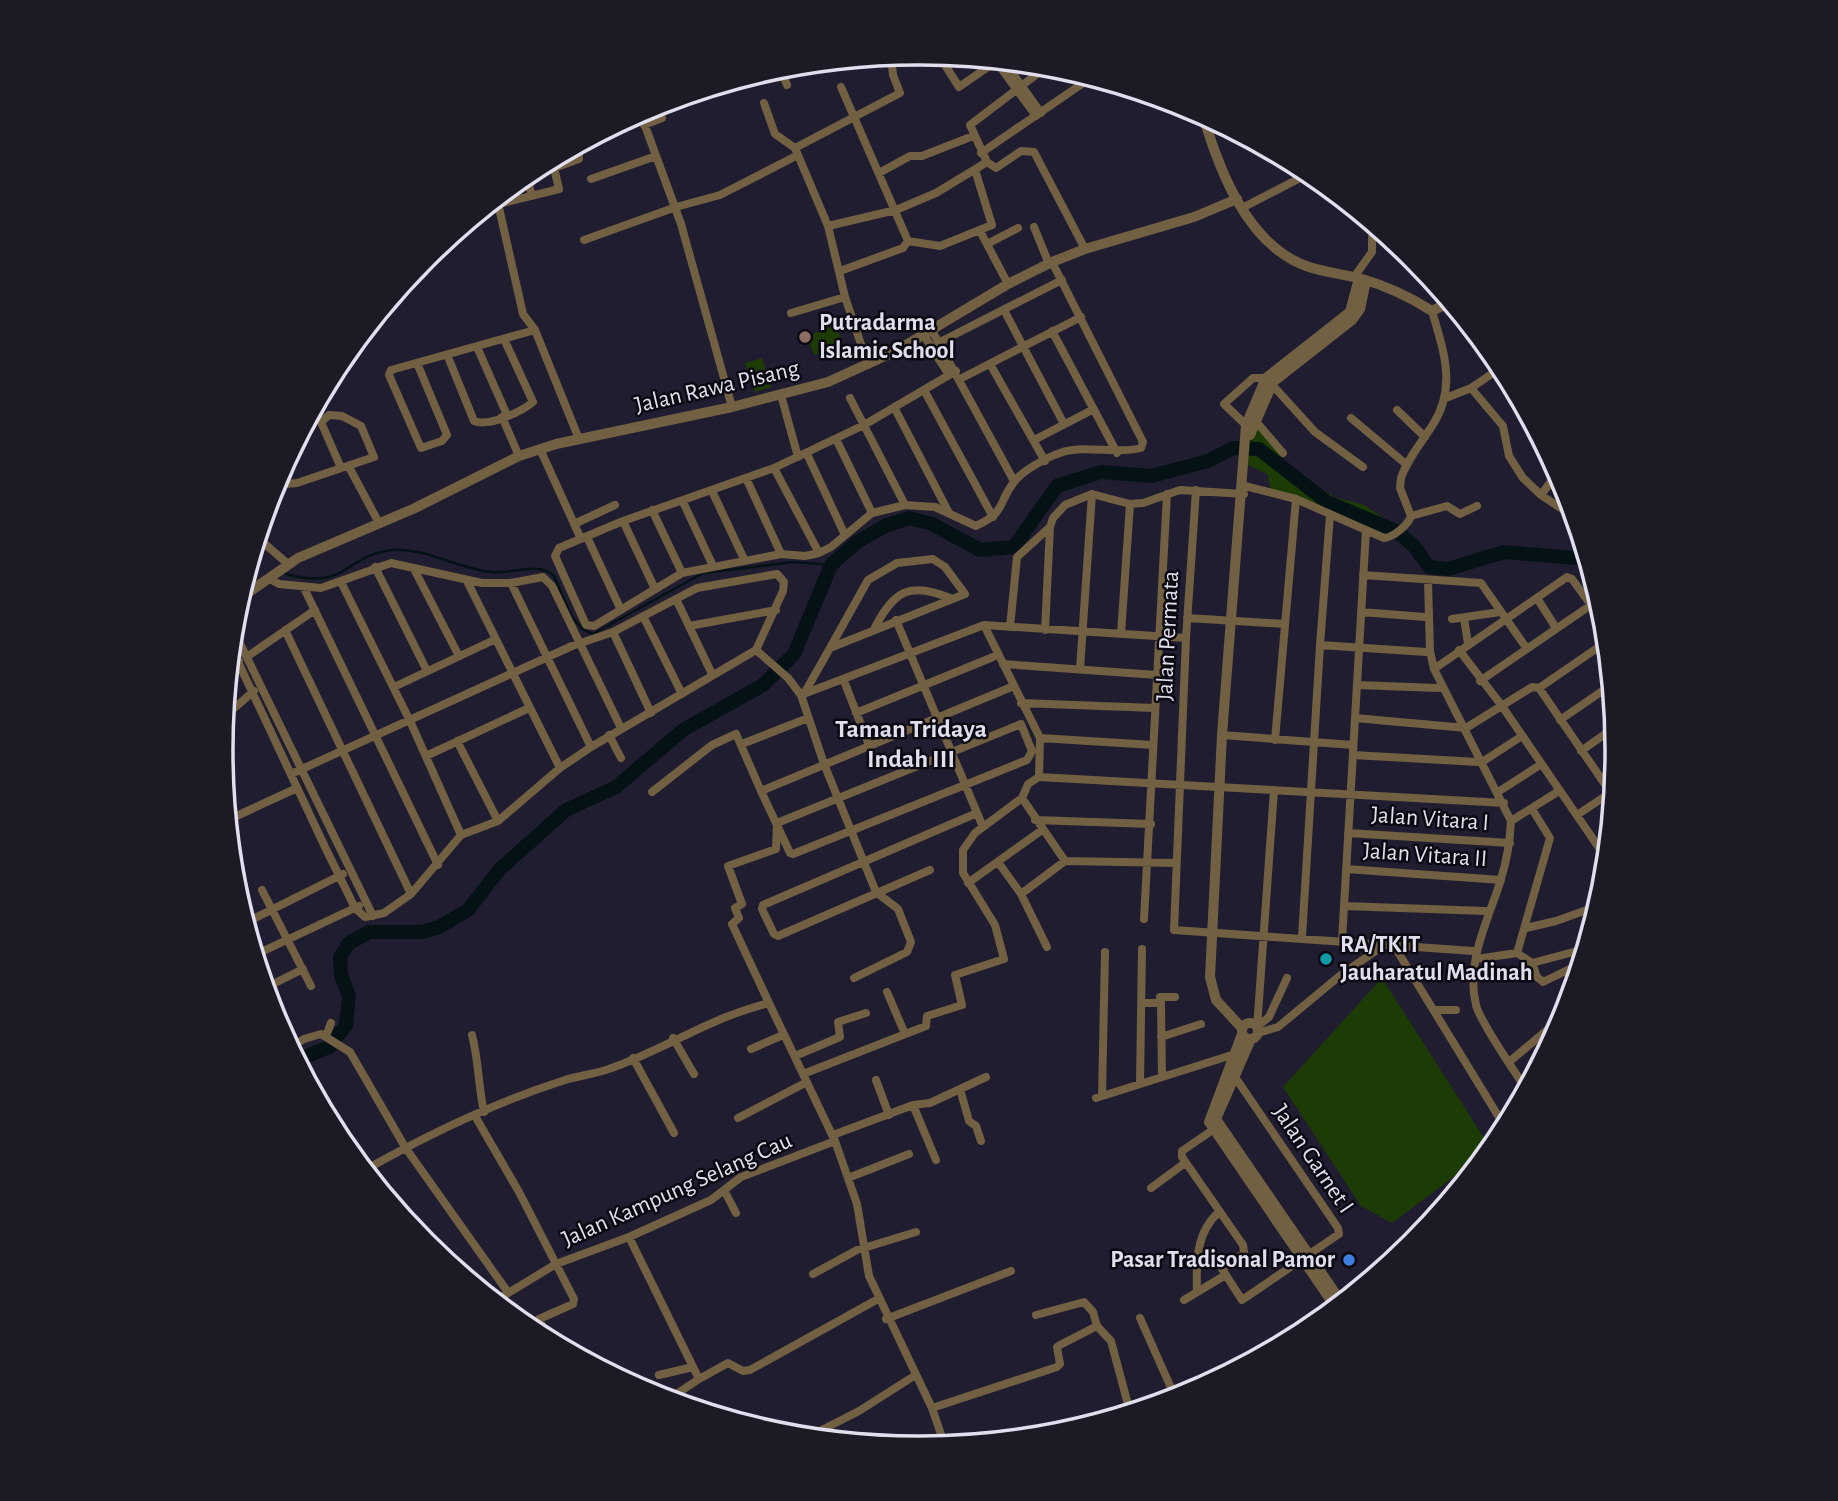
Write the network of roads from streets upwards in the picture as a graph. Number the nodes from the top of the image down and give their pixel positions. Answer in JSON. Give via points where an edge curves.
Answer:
{"nodes":[{"id":1,"x":892,"y":66,"type":"edge"},
{"id":2,"x":946,"y":66,"type":"edge"},
{"id":3,"x":987,"y":69,"type":"edge"},
{"id":4,"x":1006,"y":71,"type":"edge"},
{"id":5,"x":1036,"y":75,"type":"edge"},
{"id":6,"x":784,"y":78,"type":"edge"},
{"id":7,"x":787,"y":85,"type":"dead end"},
{"id":8,"x":1081,"y":85,"type":"edge"},
{"id":9,"x":841,"y":87,"type":"dead end"},
{"id":10,"x":1020,"y":88,"type":"junction"},
{"id":11,"x":764,"y":103,"type":"dead end"},
{"id":12,"x":1038,"y":115,"type":"junction"},
{"id":13,"x":853,"y":117,"type":"junction"},
{"id":14,"x":662,"y":118,"type":"dead end"},
{"id":15,"x":644,"y":125,"type":"joint"},
{"id":16,"x":1207,"y":128,"type":"edge"},
{"id":17,"x":973,"y":136,"type":"junction"},
{"id":18,"x":796,"y":152,"type":"junction"},
{"id":19,"x":981,"y":153,"type":"junction"},
{"id":20,"x":656,"y":156,"type":"junction"},
{"id":21,"x":987,"y":163,"type":"junction"},
{"id":22,"x":554,"y":170,"type":"edge"},
{"id":23,"x":975,"y":170,"type":"junction"},
{"id":24,"x":879,"y":173,"type":"junction"},
{"id":25,"x":1297,"y":178,"type":"edge"},
{"id":26,"x":591,"y":179,"type":"dead end"},
{"id":27,"x":529,"y":187,"type":"edge"},
{"id":28,"x":531,"y":196,"type":"junction"},
{"id":29,"x":512,"y":199,"type":"edge"},
{"id":30,"x":1239,"y":204,"type":"junction"},
{"id":31,"x":676,"y":207,"type":"junction"},
{"id":32,"x":500,"y":208,"type":"edge"},
{"id":33,"x":896,"y":210,"type":"junction"},
{"id":34,"x":828,"y":226,"type":"junction"},
{"id":35,"x":1034,"y":227,"type":"dead end"},
{"id":36,"x":1018,"y":228,"type":"dead end"},
{"id":37,"x":980,"y":231,"type":"junction"},
{"id":38,"x":1373,"y":236,"type":"edge"},
{"id":39,"x":584,"y":240,"type":"dead end"},
{"id":40,"x":908,"y":241,"type":"junction"},
{"id":41,"x":987,"y":244,"type":"junction"},
{"id":42,"x":1085,"y":249,"type":"junction"},
{"id":43,"x":1051,"y":263,"type":"junction"},
{"id":44,"x":840,"y":271,"type":"junction"},
{"id":45,"x":1360,"y":279,"type":"junction"},
{"id":46,"x":1062,"y":280,"type":"junction"},
{"id":47,"x":1008,"y":284,"type":"junction"},
{"id":48,"x":845,"y":297,"type":"junction"},
{"id":49,"x":1442,"y":306,"type":"edge"},
{"id":50,"x":1004,"y":310,"type":"junction"},
{"id":51,"x":1432,"y":311,"type":"junction"},
{"id":52,"x":791,"y":313,"type":"dead end"},
{"id":53,"x":1081,"y":317,"type":"junction"},
{"id":54,"x":535,"y":330,"type":"junction"},
{"id":55,"x":1052,"y":331,"type":"junction"},
{"id":56,"x":927,"y":332,"type":"junction"},
{"id":57,"x":505,"y":339,"type":"junction"},
{"id":58,"x":940,"y":342,"type":"junction"},
{"id":59,"x":477,"y":347,"type":"junction"},
{"id":60,"x":1023,"y":347,"type":"junction"},
{"id":61,"x":448,"y":357,"type":"junction"},
{"id":62,"x":417,"y":363,"type":"junction"},
{"id":63,"x":990,"y":364,"type":"junction"},
{"id":64,"x":867,"y":365,"type":"junction"},
{"id":65,"x":1492,"y":374,"type":"edge"},
{"id":66,"x":955,"y":375,"type":"junction"},
{"id":67,"x":1269,"y":380,"type":"junction"},
{"id":68,"x":1471,"y":388,"type":"junction"},
{"id":69,"x":924,"y":390,"type":"junction"},
{"id":70,"x":781,"y":395,"type":"junction"},
{"id":71,"x":850,"y":398,"type":"dead end"},
{"id":72,"x":1446,"y":398,"type":"junction"},
{"id":73,"x":732,"y":407,"type":"junction"},
{"id":74,"x":894,"y":407,"type":"junction"},
{"id":75,"x":1094,"y":409,"type":"junction"},
{"id":76,"x":1397,"y":410,"type":"dead end"},
{"id":77,"x":505,"y":416,"type":"junction"},
{"id":78,"x":1351,"y":418,"type":"dead end"},
{"id":79,"x":1064,"y":424,"type":"junction"},
{"id":80,"x":864,"y":425,"type":"junction"},
{"id":81,"x":1249,"y":426,"type":"junction"},
{"id":82,"x":1425,"y":437,"type":"junction"},
{"id":83,"x":579,"y":439,"type":"junction"},
{"id":84,"x":836,"y":439,"type":"junction"},
{"id":85,"x":1034,"y":440,"type":"junction"},
{"id":86,"x":540,"y":449,"type":"junction"},
{"id":87,"x":1117,"y":453,"type":"junction"},
{"id":88,"x":1283,"y":453,"type":"dead end"},
{"id":89,"x":803,"y":455,"type":"junction"},
{"id":90,"x":519,"y":456,"type":"junction"},
{"id":91,"x":1045,"y":461,"type":"junction"},
{"id":92,"x":1407,"y":465,"type":"junction"},
{"id":93,"x":1363,"y":467,"type":"dead end"},
{"id":94,"x":345,"y":468,"type":"junction"},
{"id":95,"x":774,"y":468,"type":"junction"},
{"id":96,"x":746,"y":478,"type":"junction"},
{"id":97,"x":1014,"y":481,"type":"junction"},
{"id":98,"x":1550,"y":482,"type":"edge"},
{"id":99,"x":287,"y":484,"type":"edge"},
{"id":100,"x":1196,"y":490,"type":"junction"},
{"id":101,"x":1243,"y":490,"type":"junction"},
{"id":102,"x":712,"y":491,"type":"junction"},
{"id":103,"x":1092,"y":494,"type":"junction"},
{"id":104,"x":1167,"y":494,"type":"junction"},
{"id":105,"x":1541,"y":495,"type":"junction"},
{"id":106,"x":1296,"y":499,"type":"junction"},
{"id":107,"x":683,"y":502,"type":"junction"},
{"id":108,"x":1130,"y":504,"type":"junction"},
{"id":109,"x":615,"y":505,"type":"dead end"},
{"id":110,"x":905,"y":505,"type":"junction"},
{"id":111,"x":1478,"y":506,"type":"dead end"},
{"id":112,"x":1560,"y":508,"type":"edge"},
{"id":113,"x":652,"y":510,"type":"junction"},
{"id":114,"x":872,"y":513,"type":"junction"},
{"id":115,"x":949,"y":513,"type":"junction"},
{"id":116,"x":1330,"y":515,"type":"junction"},
{"id":117,"x":1411,"y":516,"type":"junction"},
{"id":118,"x":993,"y":517,"type":"junction"},
{"id":119,"x":623,"y":521,"type":"junction"},
{"id":120,"x":379,"y":523,"type":"junction"},
{"id":121,"x":574,"y":524,"type":"junction"},
{"id":122,"x":1050,"y":527,"type":"junction"},
{"id":123,"x":1366,"y":530,"type":"junction"},
{"id":124,"x":845,"y":535,"type":"junction"},
{"id":125,"x":584,"y":538,"type":"junction"},
{"id":126,"x":266,"y":545,"type":"edge"},
{"id":127,"x":819,"y":553,"type":"junction"},
{"id":128,"x":781,"y":554,"type":"junction"},
{"id":129,"x":744,"y":559,"type":"junction"},
{"id":130,"x":288,"y":564,"type":"junction"},
{"id":131,"x":713,"y":566,"type":"junction"},
{"id":132,"x":375,"y":567,"type":"junction"},
{"id":133,"x":414,"y":569,"type":"junction"},
{"id":134,"x":682,"y":573,"type":"junction"},
{"id":135,"x":1363,"y":575,"type":"junction"},
{"id":136,"x":270,"y":579,"type":"junction"},
{"id":137,"x":467,"y":581,"type":"junction"},
{"id":138,"x":341,"y":582,"type":"junction"},
{"id":139,"x":1428,"y":582,"type":"junction"},
{"id":140,"x":512,"y":583,"type":"junction"},
{"id":141,"x":304,"y":588,"type":"junction"},
{"id":142,"x":655,"y":589,"type":"junction"},
{"id":143,"x":253,"y":590,"type":"edge"},
{"id":144,"x":1537,"y":597,"type":"junction"},
{"id":145,"x":950,"y":598,"type":"junction"},
{"id":146,"x":676,"y":599,"type":"junction"},
{"id":147,"x":1588,"y":601,"type":"edge"},
{"id":148,"x":1589,"y":606,"type":"edge"},
{"id":149,"x":315,"y":610,"type":"junction"},
{"id":150,"x":621,"y":610,"type":"junction"},
{"id":151,"x":776,"y":610,"type":"junction"},
{"id":152,"x":1361,"y":612,"type":"junction"},
{"id":153,"x":643,"y":616,"type":"junction"},
{"id":154,"x":1502,"y":616,"type":"junction"},
{"id":155,"x":1425,"y":617,"type":"dead end"},
{"id":156,"x":1187,"y":618,"type":"junction"},
{"id":157,"x":1464,"y":618,"type":"junction"},
{"id":158,"x":1452,"y":619,"type":"dead end"},
{"id":159,"x":896,"y":620,"type":"junction"},
{"id":160,"x":1233,"y":622,"type":"junction"},
{"id":161,"x":1285,"y":624,"type":"junction"},
{"id":162,"x":984,"y":625,"type":"junction"},
{"id":163,"x":689,"y":626,"type":"junction"},
{"id":164,"x":1010,"y":627,"type":"junction"},
{"id":165,"x":1556,"y":628,"type":"junction"},
{"id":166,"x":874,"y":629,"type":"junction"},
{"id":167,"x":285,"y":630,"type":"junction"},
{"id":168,"x":1045,"y":630,"type":"junction"},
{"id":169,"x":613,"y":632,"type":"junction"},
{"id":170,"x":1084,"y":632,"type":"junction"},
{"id":171,"x":1121,"y":634,"type":"junction"},
{"id":172,"x":1160,"y":636,"type":"junction"},
{"id":173,"x":1186,"y":638,"type":"junction"},
{"id":174,"x":496,"y":639,"type":"junction"},
{"id":175,"x":580,"y":643,"type":"junction"},
{"id":176,"x":1468,"y":644,"type":"junction"},
{"id":177,"x":1320,"y":645,"type":"junction"},
{"id":178,"x":1597,"y":648,"type":"edge"},
{"id":179,"x":830,"y":649,"type":"junction"},
{"id":180,"x":1359,"y":649,"type":"junction"},
{"id":181,"x":1527,"y":649,"type":"junction"},
{"id":182,"x":756,"y":650,"type":"junction"},
{"id":183,"x":1459,"y":650,"type":"junction"},
{"id":184,"x":241,"y":651,"type":"edge"},
{"id":185,"x":1426,"y":652,"type":"dead end"},
{"id":186,"x":910,"y":653,"type":"junction"},
{"id":187,"x":240,"y":655,"type":"edge"},
{"id":188,"x":458,"y":656,"type":"junction"},
{"id":189,"x":993,"y":657,"type":"dead end"},
{"id":190,"x":243,"y":658,"type":"junction"},
{"id":191,"x":547,"y":658,"type":"junction"},
{"id":192,"x":239,"y":661,"type":"edge"},
{"id":193,"x":1003,"y":664,"type":"junction"},
{"id":194,"x":1080,"y":669,"type":"junction"},
{"id":195,"x":1434,"y":669,"type":"junction"},
{"id":196,"x":427,"y":671,"type":"junction"},
{"id":197,"x":513,"y":673,"type":"junction"},
{"id":198,"x":712,"y":674,"type":"junction"},
{"id":199,"x":1157,"y":675,"type":"junction"},
{"id":200,"x":844,"y":681,"type":"junction"},
{"id":201,"x":1480,"y":681,"type":"junction"},
{"id":202,"x":1357,"y":685,"type":"junction"},
{"id":203,"x":924,"y":686,"type":"junction"},
{"id":204,"x":394,"y":687,"type":"junction"},
{"id":205,"x":1009,"y":688,"type":"dead end"},
{"id":206,"x":1438,"y":688,"type":"dead end"},
{"id":207,"x":1539,"y":688,"type":"junction"},
{"id":208,"x":254,"y":691,"type":"junction"},
{"id":209,"x":1602,"y":691,"type":"edge"},
{"id":210,"x":803,"y":693,"type":"junction"},
{"id":211,"x":682,"y":694,"type":"junction"},
{"id":212,"x":1021,"y":702,"type":"junction"},
{"id":213,"x":1502,"y":706,"type":"junction"},
{"id":214,"x":235,"y":708,"type":"edge"},
{"id":215,"x":529,"y":708,"type":"junction"},
{"id":216,"x":1156,"y":708,"type":"junction"},
{"id":217,"x":651,"y":713,"type":"junction"},
{"id":218,"x":856,"y":713,"type":"junction"},
{"id":219,"x":937,"y":717,"type":"junction"},
{"id":220,"x":808,"y":718,"type":"junction"},
{"id":221,"x":1355,"y":718,"type":"junction"},
{"id":222,"x":1560,"y":720,"type":"junction"},
{"id":223,"x":411,"y":721,"type":"junction"},
{"id":224,"x":621,"y":728,"type":"junction"},
{"id":225,"x":1464,"y":728,"type":"junction"},
{"id":226,"x":1604,"y":735,"type":"edge"},
{"id":227,"x":610,"y":736,"type":"junction"},
{"id":228,"x":1224,"y":736,"type":"junction"},
{"id":229,"x":1522,"y":736,"type":"junction"},
{"id":230,"x":377,"y":737,"type":"junction"},
{"id":231,"x":1040,"y":738,"type":"junction"},
{"id":232,"x":1275,"y":740,"type":"junction"},
{"id":233,"x":457,"y":741,"type":"junction"},
{"id":234,"x":1314,"y":742,"type":"junction"},
{"id":235,"x":743,"y":744,"type":"junction"},
{"id":236,"x":1153,"y":745,"type":"junction"},
{"id":237,"x":1353,"y":745,"type":"junction"},
{"id":238,"x":869,"y":746,"type":"junction"},
{"id":239,"x":591,"y":747,"type":"junction"},
{"id":240,"x":1581,"y":751,"type":"junction"},
{"id":241,"x":345,"y":752,"type":"junction"},
{"id":242,"x":952,"y":752,"type":"junction"},
{"id":243,"x":1353,"y":755,"type":"junction"},
{"id":244,"x":426,"y":756,"type":"junction"},
{"id":245,"x":621,"y":758,"type":"dead end"},
{"id":246,"x":1480,"y":762,"type":"junction"},
{"id":247,"x":824,"y":764,"type":"junction"},
{"id":248,"x":1540,"y":765,"type":"junction"},
{"id":249,"x":560,"y":768,"type":"junction"},
{"id":250,"x":301,"y":770,"type":"junction"},
{"id":251,"x":291,"y":774,"type":"junction"},
{"id":252,"x":1039,"y":777,"type":"junction"},
{"id":253,"x":1604,"y":777,"type":"edge"},
{"id":254,"x":1601,"y":779,"type":"junction"},
{"id":255,"x":965,"y":783,"type":"junction"},
{"id":256,"x":1153,"y":783,"type":"junction"},
{"id":257,"x":1604,"y":783,"type":"edge"},
{"id":258,"x":1180,"y":785,"type":"junction"},
{"id":259,"x":1222,"y":787,"type":"junction"},
{"id":260,"x":297,"y":788,"type":"junction"},
{"id":261,"x":1274,"y":790,"type":"junction"},
{"id":262,"x":761,"y":791,"type":"junction"},
{"id":263,"x":1559,"y":791,"type":"junction"},
{"id":264,"x":652,"y":792,"type":"dead end"},
{"id":265,"x":1498,"y":792,"type":"junction"},
{"id":266,"x":1311,"y":793,"type":"junction"},
{"id":267,"x":1350,"y":796,"type":"junction"},
{"id":268,"x":838,"y":797,"type":"junction"},
{"id":269,"x":1021,"y":798,"type":"junction"},
{"id":270,"x":1603,"y":799,"type":"edge"},
{"id":271,"x":1504,"y":803,"type":"junction"},
{"id":272,"x":1532,"y":809,"type":"junction"},
{"id":273,"x":977,"y":813,"type":"junction"},
{"id":274,"x":1577,"y":815,"type":"junction"},
{"id":275,"x":237,"y":816,"type":"edge"},
{"id":276,"x":1035,"y":820,"type":"junction"},
{"id":277,"x":498,"y":821,"type":"junction"},
{"id":278,"x":1511,"y":821,"type":"junction"},
{"id":279,"x":777,"y":824,"type":"junction"},
{"id":280,"x":1151,"y":824,"type":"junction"},
{"id":281,"x":983,"y":827,"type":"junction"},
{"id":282,"x":1042,"y":830,"type":"junction"},
{"id":283,"x":851,"y":831,"type":"junction"},
{"id":284,"x":1348,"y":832,"type":"junction"},
{"id":285,"x":461,"y":835,"type":"junction"},
{"id":286,"x":1510,"y":843,"type":"junction"},
{"id":287,"x":1598,"y":846,"type":"edge"},
{"id":288,"x":1065,"y":861,"type":"junction"},
{"id":289,"x":1149,"y":861,"type":"junction"},
{"id":290,"x":864,"y":862,"type":"junction"},
{"id":291,"x":998,"y":862,"type":"junction"},
{"id":292,"x":1176,"y":863,"type":"junction"},
{"id":293,"x":438,"y":864,"type":"junction"},
{"id":294,"x":1346,"y":869,"type":"junction"},
{"id":295,"x":349,"y":870,"type":"junction"},
{"id":296,"x":930,"y":870,"type":"dead end"},
{"id":297,"x":340,"y":875,"type":"junction"},
{"id":298,"x":1501,"y":880,"type":"junction"},
{"id":299,"x":968,"y":883,"type":"junction"},
{"id":300,"x":262,"y":890,"type":"dead end"},
{"id":301,"x":876,"y":892,"type":"junction"},
{"id":302,"x":411,"y":894,"type":"junction"},
{"id":303,"x":1021,"y":894,"type":"junction"},
{"id":304,"x":365,"y":904,"type":"junction"},
{"id":305,"x":1344,"y":906,"type":"junction"},
{"id":306,"x":355,"y":908,"type":"junction"},
{"id":307,"x":272,"y":911,"type":"junction"},
{"id":308,"x":1485,"y":911,"type":"dead end"},
{"id":309,"x":1585,"y":911,"type":"edge"},
{"id":310,"x":373,"y":916,"type":"junction"},
{"id":311,"x":255,"y":919,"type":"edge"},
{"id":312,"x":1144,"y":919,"type":"dead end"},
{"id":313,"x":1526,"y":928,"type":"junction"},
{"id":314,"x":1216,"y":933,"type":"junction"},
{"id":315,"x":1265,"y":934,"type":"junction"},
{"id":316,"x":1302,"y":937,"type":"junction"},
{"id":317,"x":288,"y":940,"type":"junction"},
{"id":318,"x":1342,"y":941,"type":"junction"},
{"id":319,"x":1389,"y":944,"type":"junction"},
{"id":320,"x":1047,"y":947,"type":"dead end"},
{"id":321,"x":1142,"y":949,"type":"dead end"},
{"id":322,"x":264,"y":951,"type":"edge"},
{"id":323,"x":1105,"y":952,"type":"dead end"},
{"id":324,"x":1574,"y":952,"type":"edge"},
{"id":325,"x":1517,"y":953,"type":"junction"},
{"id":326,"x":1474,"y":955,"type":"junction"},
{"id":327,"x":1532,"y":963,"type":"junction"},
{"id":328,"x":303,"y":969,"type":"junction"},
{"id":329,"x":1568,"y":970,"type":"edge"},
{"id":330,"x":854,"y":978,"type":"dead end"},
{"id":331,"x":1287,"y":978,"type":"dead end"},
{"id":332,"x":274,"y":983,"type":"edge"},
{"id":333,"x":311,"y":986,"type":"dead end"},
{"id":334,"x":887,"y":992,"type":"dead end"},
{"id":335,"x":1175,"y":998,"type":"dead end"},
{"id":336,"x":769,"y":1003,"type":"junction"},
{"id":337,"x":1142,"y":1003,"type":"junction"},
{"id":338,"x":1161,"y":1003,"type":"junction"},
{"id":339,"x":1434,"y":1010,"type":"junction"},
{"id":340,"x":1456,"y":1010,"type":"dead end"},
{"id":341,"x":866,"y":1013,"type":"dead end"},
{"id":342,"x":331,"y":1023,"type":"dead end"},
{"id":343,"x":1201,"y":1024,"type":"dead end"},
{"id":344,"x":1251,"y":1031,"type":"junction"},
{"id":345,"x":1544,"y":1033,"type":"edge"},
{"id":346,"x":905,"y":1034,"type":"junction"},
{"id":347,"x":472,"y":1035,"type":"dead end"},
{"id":348,"x":783,"y":1035,"type":"junction"},
{"id":349,"x":327,"y":1037,"type":"junction"},
{"id":350,"x":1161,"y":1037,"type":"junction"},
{"id":351,"x":673,"y":1038,"type":"junction"},
{"id":352,"x":299,"y":1043,"type":"edge"},
{"id":353,"x":751,"y":1049,"type":"dead end"},
{"id":354,"x":1235,"y":1054,"type":"junction"},
{"id":355,"x":794,"y":1056,"type":"junction"},
{"id":356,"x":633,"y":1058,"type":"junction"},
{"id":357,"x":1509,"y":1062,"type":"junction"},
{"id":358,"x":694,"y":1074,"type":"dead end"},
{"id":359,"x":986,"y":1077,"type":"dead end"},
{"id":360,"x":1161,"y":1077,"type":"junction"},
{"id":361,"x":1235,"y":1077,"type":"junction"},
{"id":362,"x":805,"y":1078,"type":"junction"},
{"id":363,"x":876,"y":1080,"type":"dead end"},
{"id":364,"x":1520,"y":1080,"type":"edge"},
{"id":365,"x":1140,"y":1084,"type":"junction"},
{"id":366,"x":960,"y":1089,"type":"junction"},
{"id":367,"x":913,"y":1105,"type":"junction"},
{"id":368,"x":480,"y":1114,"type":"junction"},
{"id":369,"x":888,"y":1115,"type":"junction"},
{"id":370,"x":1498,"y":1116,"type":"edge"},
{"id":371,"x":738,"y":1118,"type":"dead end"},
{"id":372,"x":1216,"y":1128,"type":"junction"},
{"id":373,"x":674,"y":1133,"type":"dead end"},
{"id":374,"x":834,"y":1138,"type":"junction"},
{"id":375,"x":981,"y":1141,"type":"dead end"},
{"id":376,"x":405,"y":1147,"type":"junction"},
{"id":377,"x":909,"y":1154,"type":"dead end"},
{"id":378,"x":936,"y":1160,"type":"dead end"},
{"id":379,"x":1185,"y":1163,"type":"junction"},
{"id":380,"x":373,"y":1165,"type":"edge"},
{"id":381,"x":848,"y":1178,"type":"junction"},
{"id":382,"x":1151,"y":1188,"type":"dead end"},
{"id":383,"x":724,"y":1190,"type":"junction"},
{"id":384,"x":1219,"y":1212,"type":"junction"},
{"id":385,"x":736,"y":1213,"type":"dead end"},
{"id":386,"x":916,"y":1232,"type":"dead end"},
{"id":387,"x":629,"y":1237,"type":"junction"},
{"id":388,"x":863,"y":1248,"type":"junction"},
{"id":389,"x":1307,"y":1258,"type":"junction"},
{"id":390,"x":556,"y":1264,"type":"junction"},
{"id":391,"x":1011,"y":1271,"type":"dead end"},
{"id":392,"x":813,"y":1274,"type":"dead end"},
{"id":393,"x":1224,"y":1276,"type":"junction"},
{"id":394,"x":508,"y":1291,"type":"junction"},
{"id":395,"x":1197,"y":1292,"type":"junction"},
{"id":396,"x":502,"y":1295,"type":"edge"},
{"id":397,"x":1333,"y":1297,"type":"edge"},
{"id":398,"x":878,"y":1299,"type":"junction"},
{"id":399,"x":1184,"y":1300,"type":"dead end"},
{"id":400,"x":1036,"y":1315,"type":"dead end"},
{"id":401,"x":886,"y":1318,"type":"junction"},
{"id":402,"x":1140,"y":1318,"type":"dead end"},
{"id":403,"x":542,"y":1324,"type":"edge"},
{"id":404,"x":1097,"y":1325,"type":"junction"},
{"id":405,"x":693,"y":1367,"type":"junction"},
{"id":406,"x":659,"y":1375,"type":"dead end"},
{"id":407,"x":914,"y":1376,"type":"junction"},
{"id":408,"x":699,"y":1379,"type":"junction"},
{"id":409,"x":1171,"y":1388,"type":"edge"},
{"id":410,"x":679,"y":1392,"type":"edge"},
{"id":411,"x":1128,"y":1403,"type":"edge"},
{"id":412,"x":932,"y":1408,"type":"junction"},
{"id":413,"x":823,"y":1429,"type":"edge"},
{"id":414,"x":941,"y":1436,"type":"edge"}],
"edges":[{"from":1,"to":13,"type":"street","via":[[900,93]]},
{"from":2,"to":3,"type":"street","via":[[959,87]]},
{"from":4,"to":10,"type":"street"},
{"from":5,"to":10,"type":"street"},
{"from":6,"to":7,"type":"street"},
{"from":8,"to":12,"type":"street"},
{"from":9,"to":13,"type":"street"},
{"from":10,"to":12,"type":"street"},
{"from":10,"to":17,"type":"street","via":[[972,122]]},
{"from":11,"to":18,"type":"street","via":[[775,134]]},
{"from":12,"to":19,"type":"street"},
{"from":13,"to":18,"type":"street"},
{"from":13,"to":24,"type":"street"},
{"from":14,"to":15,"type":"street"},
{"from":15,"to":20,"type":"street"},
{"from":16,"to":30,"type":"street"},
{"from":17,"to":19,"type":"street"},
{"from":17,"to":24,"type":"street","via":[[922,156],[910,156]]},
{"from":18,"to":31,"type":"street","via":[[720,195]]},
{"from":18,"to":34,"type":"street"},
{"from":19,"to":21,"type":"street"},
{"from":20,"to":26,"type":"street"},
{"from":20,"to":31,"type":"street"},
{"from":21,"to":23,"type":"street"},
{"from":21,"to":42,"type":"street","via":[[996,168],[1021,151],[1034,152]]},
{"from":22,"to":28,"type":"street","via":[[559,189]]},
{"from":23,"to":33,"type":"street"},
{"from":23,"to":37,"type":"street","via":[[993,222]]},
{"from":24,"to":33,"type":"street"},
{"from":25,"to":30,"type":"street"},
{"from":27,"to":28,"type":"street"},
{"from":28,"to":29,"type":"street"},
{"from":30,"to":42,"type":"street","name":"Jalan Rawa Pisang"},
{"from":30,"to":45,"type":"street","via":[[1282,254],[1308,267]]},
{"from":31,"to":39,"type":"street"},
{"from":31,"to":73,"type":"street"},
{"from":32,"to":54,"type":"street","via":[[523,314]]},
{"from":33,"to":34,"type":"street"},
{"from":33,"to":40,"type":"street"},
{"from":34,"to":44,"type":"street"},
{"from":35,"to":43,"type":"street"},
{"from":36,"to":41,"type":"street"},
{"from":37,"to":40,"type":"street","via":[[940,246]]},
{"from":37,"to":41,"type":"street"},
{"from":38,"to":45,"type":"street"},
{"from":40,"to":44,"type":"street","via":[[903,248]]},
{"from":41,"to":47,"type":"street"},
{"from":42,"to":43,"type":"street","name":"Jalan Rawa Pisang"},
{"from":43,"to":46,"type":"street"},
{"from":43,"to":47,"type":"street","name":"Jalan Rawa Pisang"},
{"from":44,"to":48,"type":"street"},
{"from":45,"to":51,"type":"street"},
{"from":45,"to":67,"type":"street","via":[[1357,307],[1347,325]]},
{"from":46,"to":50,"type":"street"},
{"from":46,"to":53,"type":"street"},
{"from":47,"to":56,"type":"street","name":"Jalan Rawa Pisang"},
{"from":48,"to":52,"type":"street"},
{"from":48,"to":64,"type":"street"},
{"from":49,"to":51,"type":"street"},
{"from":50,"to":58,"type":"street"},
{"from":50,"to":60,"type":"street"},
{"from":51,"to":72,"type":"street","via":[[1446,360]]},
{"from":53,"to":55,"type":"street"},
{"from":53,"to":87,"type":"street","via":[[1143,442],[1139,449]]},
{"from":54,"to":57,"type":"street"},
{"from":54,"to":83,"type":"street"},
{"from":55,"to":60,"type":"street"},
{"from":55,"to":75,"type":"street"},
{"from":56,"to":58,"type":"street"},
{"from":56,"to":64,"type":"street","name":"Jalan Rawa Pisang"},
{"from":56,"to":66,"type":"street"},
{"from":57,"to":59,"type":"street"},
{"from":57,"to":77,"type":"street","via":[[534,402]]},
{"from":58,"to":66,"type":"street"},
{"from":59,"to":61,"type":"street"},
{"from":59,"to":77,"type":"street"},
{"from":60,"to":63,"type":"street"},
{"from":60,"to":79,"type":"street"},
{"from":61,"to":62,"type":"street"},
{"from":61,"to":77,"type":"street","via":[[474,421]]},
{"from":62,"to":62,"type":"street","via":[[391,370],[389,375],[421,448],[447,435]]},
{"from":63,"to":66,"type":"street"},
{"from":63,"to":85,"type":"street"},
{"from":64,"to":70,"type":"street","name":"Jalan Rawa Pisang"},
{"from":65,"to":68,"type":"street"},
{"from":66,"to":69,"type":"street"},
{"from":66,"to":97,"type":"street"},
{"from":67,"to":81,"type":"street"},
{"from":67,"to":81,"type":"street","via":[[1253,379],[1224,404]]},
{"from":67,"to":93,"type":"street","via":[[1315,432]]},
{"from":68,"to":72,"type":"street"},
{"from":68,"to":105,"type":"street","via":[[1505,430],[1511,461]]},
{"from":69,"to":74,"type":"street"},
{"from":69,"to":118,"type":"street"},
{"from":70,"to":73,"type":"street","name":"Jalan Rawa Pisang"},
{"from":70,"to":89,"type":"street"},
{"from":71,"to":80,"type":"street"},
{"from":72,"to":82,"type":"street"},
{"from":73,"to":83,"type":"street","name":"Jalan Rawa Pisang"},
{"from":74,"to":80,"type":"street"},
{"from":74,"to":115,"type":"street"},
{"from":75,"to":79,"type":"street"},
{"from":75,"to":87,"type":"street"},
{"from":76,"to":82,"type":"street"},
{"from":77,"to":90,"type":"street"},
{"from":78,"to":92,"type":"street"},
{"from":79,"to":85,"type":"street"},
{"from":80,"to":84,"type":"street"},
{"from":80,"to":110,"type":"street"},
{"from":81,"to":88,"type":"street"},
{"from":81,"to":101,"type":"street"},
{"from":82,"to":92,"type":"street"},
{"from":83,"to":86,"type":"street","name":"Jalan Rawa Pisang"},
{"from":84,"to":89,"type":"street"},
{"from":84,"to":114,"type":"street"},
{"from":85,"to":91,"type":"street"},
{"from":86,"to":90,"type":"street","name":"Jalan Rawa Pisang"},
{"from":86,"to":121,"type":"street"},
{"from":87,"to":91,"type":"street","via":[[1072,451]]},
{"from":89,"to":95,"type":"street"},
{"from":89,"to":124,"type":"street"},
{"from":90,"to":120,"type":"street","name":"Jalan Rawa Pisang"},
{"from":91,"to":97,"type":"street"},
{"from":92,"to":117,"type":"street","via":[[1400,488]]},
{"from":94,"to":94,"type":"street","via":[[321,422],[324,416],[342,416],[362,426],[374,457]]},
{"from":94,"to":99,"type":"street"},
{"from":94,"to":120,"type":"street"},
{"from":95,"to":96,"type":"street"},
{"from":95,"to":127,"type":"street"},
{"from":96,"to":102,"type":"street"},
{"from":96,"to":128,"type":"street"},
{"from":97,"to":118,"type":"street"},
{"from":98,"to":105,"type":"street"},
{"from":100,"to":101,"type":"street"},
{"from":100,"to":104,"type":"street"},
{"from":100,"to":156,"type":"street","name":"Jalan Permata"},
{"from":101,"to":106,"type":"street"},
{"from":101,"to":160,"type":"street"},
{"from":102,"to":107,"type":"street"},
{"from":102,"to":129,"type":"street"},
{"from":103,"to":108,"type":"street"},
{"from":103,"to":122,"type":"street","via":[[1065,505]]},
{"from":103,"to":170,"type":"street"},
{"from":104,"to":108,"type":"street"},
{"from":104,"to":172,"type":"street"},
{"from":105,"to":112,"type":"street"},
{"from":106,"to":116,"type":"street"},
{"from":106,"to":161,"type":"street"},
{"from":107,"to":113,"type":"street"},
{"from":107,"to":131,"type":"street"},
{"from":108,"to":171,"type":"street"},
{"from":109,"to":121,"type":"street"},
{"from":110,"to":114,"type":"street"},
{"from":110,"to":115,"type":"street"},
{"from":111,"to":117,"type":"street","via":[[1460,514],[1447,506]]},
{"from":113,"to":119,"type":"street"},
{"from":113,"to":134,"type":"street"},
{"from":114,"to":124,"type":"street"},
{"from":115,"to":118,"type":"street","via":[[976,526]]},
{"from":116,"to":123,"type":"street"},
{"from":116,"to":177,"type":"street"},
{"from":117,"to":123,"type":"street","via":[[1392,536]]},
{"from":119,"to":125,"type":"street"},
{"from":119,"to":142,"type":"street"},
{"from":120,"to":130,"type":"street","name":"Jalan Rawa Pisang"},
{"from":121,"to":125,"type":"street"},
{"from":122,"to":164,"type":"street","via":[[1017,557]]},
{"from":122,"to":168,"type":"street"},
{"from":123,"to":135,"type":"street"},
{"from":124,"to":127,"type":"street"},
{"from":125,"to":150,"type":"street"},
{"from":125,"to":150,"type":"street","via":[[559,548],[555,556],[586,625],[594,626]]},
{"from":126,"to":130,"type":"street"},
{"from":127,"to":128,"type":"street"},
{"from":128,"to":129,"type":"street"},
{"from":129,"to":131,"type":"street"},
{"from":130,"to":136,"type":"street","name":"Jalan Rawa Pisang"},
{"from":131,"to":134,"type":"street"},
{"from":132,"to":133,"type":"street","via":[[391,563]]},
{"from":132,"to":138,"type":"street"},
{"from":132,"to":196,"type":"street"},
{"from":133,"to":137,"type":"street"},
{"from":133,"to":188,"type":"street"},
{"from":134,"to":142,"type":"street"},
{"from":135,"to":139,"type":"street"},
{"from":135,"to":152,"type":"street"},
{"from":136,"to":141,"type":"street"},
{"from":136,"to":143,"type":"street","name":"Jalan Rawa Pisang"},
{"from":137,"to":140,"type":"street"},
{"from":137,"to":174,"type":"street"},
{"from":138,"to":141,"type":"street","via":[[321,589]]},
{"from":138,"to":204,"type":"street"},
{"from":139,"to":154,"type":"street","via":[[1481,583]]},
{"from":139,"to":195,"type":"street"},
{"from":140,"to":175,"type":"street","via":[[538,575],[546,579]]},
{"from":140,"to":191,"type":"street"},
{"from":141,"to":149,"type":"street"},
{"from":142,"to":150,"type":"street"},
{"from":144,"to":147,"type":"street","via":[[1569,577]]},
{"from":144,"to":154,"type":"street"},
{"from":144,"to":165,"type":"street"},
{"from":145,"to":159,"type":"street"},
{"from":145,"to":166,"type":"street","via":[[927,588],[906,591],[887,605]]},
{"from":145,"to":179,"type":"street","via":[[965,594],[933,558],[897,563],[868,580]]},
{"from":146,"to":151,"type":"street","via":[[697,588],[777,574],[784,582]]},
{"from":146,"to":153,"type":"street"},
{"from":146,"to":163,"type":"street"},
{"from":148,"to":165,"type":"street"},
{"from":149,"to":167,"type":"street"},
{"from":149,"to":230,"type":"street"},
{"from":151,"to":163,"type":"street"},
{"from":151,"to":182,"type":"street"},
{"from":152,"to":155,"type":"street"},
{"from":152,"to":180,"type":"street"},
{"from":153,"to":169,"type":"street"},
{"from":153,"to":211,"type":"street"},
{"from":154,"to":157,"type":"street"},
{"from":154,"to":176,"type":"street"},
{"from":154,"to":181,"type":"street"},
{"from":156,"to":160,"type":"street"},
{"from":156,"to":173,"type":"street","name":"Jalan Permata"},
{"from":157,"to":158,"type":"street"},
{"from":157,"to":176,"type":"street"},
{"from":159,"to":166,"type":"street"},
{"from":159,"to":186,"type":"street"},
{"from":160,"to":161,"type":"street"},
{"from":160,"to":228,"type":"street"},
{"from":161,"to":232,"type":"street"},
{"from":162,"to":164,"type":"street"},
{"from":162,"to":186,"type":"street"},
{"from":162,"to":193,"type":"street"},
{"from":163,"to":198,"type":"street"},
{"from":164,"to":168,"type":"street"},
{"from":165,"to":181,"type":"street"},
{"from":166,"to":179,"type":"street"},
{"from":167,"to":190,"type":"street"},
{"from":167,"to":241,"type":"street"},
{"from":168,"to":170,"type":"street"},
{"from":169,"to":175,"type":"street"},
{"from":169,"to":217,"type":"street"},
{"from":170,"to":171,"type":"street"},
{"from":170,"to":194,"type":"street"},
{"from":171,"to":172,"type":"street"},
{"from":172,"to":173,"type":"street"},
{"from":172,"to":199,"type":"street"},
{"from":173,"to":258,"type":"street","name":"Jalan Permata"},
{"from":174,"to":188,"type":"street"},
{"from":174,"to":197,"type":"street"},
{"from":175,"to":191,"type":"street"},
{"from":175,"to":224,"type":"street"},
{"from":176,"to":183,"type":"street"},
{"from":177,"to":180,"type":"street"},
{"from":177,"to":234,"type":"street"},
{"from":178,"to":207,"type":"street"},
{"from":179,"to":210,"type":"street"},
{"from":180,"to":185,"type":"street"},
{"from":180,"to":202,"type":"street"},
{"from":181,"to":201,"type":"street"},
{"from":182,"to":198,"type":"street"},
{"from":182,"to":210,"type":"street"},
{"from":183,"to":195,"type":"street"},
{"from":183,"to":201,"type":"street"},
{"from":184,"to":190,"type":"street"},
{"from":186,"to":200,"type":"street"},
{"from":186,"to":203,"type":"street"},
{"from":187,"to":190,"type":"street"},
{"from":188,"to":196,"type":"street"},
{"from":189,"to":203,"type":"street"},
{"from":190,"to":192,"type":"street"},
{"from":190,"to":208,"type":"street"},
{"from":190,"to":250,"type":"street"},
{"from":191,"to":197,"type":"street"},
{"from":191,"to":239,"type":"street"},
{"from":193,"to":194,"type":"street"},
{"from":193,"to":212,"type":"street"},
{"from":194,"to":199,"type":"street"},
{"from":195,"to":225,"type":"street"},
{"from":196,"to":204,"type":"street"},
{"from":197,"to":215,"type":"street"},
{"from":197,"to":223,"type":"street"},
{"from":198,"to":211,"type":"street"},
{"from":199,"to":216,"type":"street"},
{"from":200,"to":210,"type":"street"},
{"from":200,"to":218,"type":"street"},
{"from":201,"to":213,"type":"street"},
{"from":202,"to":206,"type":"street"},
{"from":202,"to":221,"type":"street"},
{"from":203,"to":218,"type":"street"},
{"from":203,"to":219,"type":"street"},
{"from":204,"to":223,"type":"street"},
{"from":205,"to":219,"type":"street"},
{"from":207,"to":213,"type":"street","via":[[1532,687]]},
{"from":207,"to":222,"type":"street"},
{"from":208,"to":214,"type":"street"},
{"from":208,"to":251,"type":"street"},
{"from":209,"to":222,"type":"street"},
{"from":210,"to":220,"type":"street"},
{"from":211,"to":217,"type":"street"},
{"from":212,"to":216,"type":"street"},
{"from":212,"to":231,"type":"street"},
{"from":213,"to":225,"type":"street"},
{"from":213,"to":229,"type":"street"},
{"from":215,"to":233,"type":"street"},
{"from":215,"to":249,"type":"street"},
{"from":216,"to":236,"type":"street"},
{"from":217,"to":224,"type":"street"},
{"from":218,"to":238,"type":"street"},
{"from":219,"to":238,"type":"street"},
{"from":219,"to":242,"type":"street"},
{"from":220,"to":235,"type":"street"},
{"from":220,"to":247,"type":"street"},
{"from":221,"to":225,"type":"street"},
{"from":221,"to":237,"type":"street"},
{"from":222,"to":240,"type":"street"},
{"from":223,"to":230,"type":"street"},
{"from":223,"to":244,"type":"street"},
{"from":224,"to":227,"type":"street"},
{"from":225,"to":246,"type":"street"},
{"from":226,"to":240,"type":"street"},
{"from":227,"to":239,"type":"street"},
{"from":227,"to":245,"type":"street"},
{"from":228,"to":232,"type":"street"},
{"from":228,"to":259,"type":"street"},
{"from":229,"to":246,"type":"street"},
{"from":229,"to":248,"type":"street"},
{"from":230,"to":241,"type":"street"},
{"from":230,"to":293,"type":"street"},
{"from":231,"to":236,"type":"street"},
{"from":231,"to":252,"type":"street"},
{"from":232,"to":234,"type":"street"},
{"from":233,"to":244,"type":"street"},
{"from":233,"to":277,"type":"street"},
{"from":234,"to":237,"type":"street"},
{"from":234,"to":266,"type":"street"},
{"from":235,"to":262,"type":"street"},
{"from":235,"to":264,"type":"street","via":[[736,734],[712,745]]},
{"from":236,"to":256,"type":"street"},
{"from":237,"to":243,"type":"street"},
{"from":238,"to":247,"type":"street"},
{"from":239,"to":249,"type":"street"},
{"from":240,"to":254,"type":"street"},
{"from":241,"to":250,"type":"street"},
{"from":241,"to":302,"type":"street"},
{"from":242,"to":255,"type":"street"},
{"from":242,"to":255,"type":"street","via":[[1021,724],[1032,751],[1030,758]]},
{"from":242,"to":268,"type":"street"},
{"from":243,"to":246,"type":"street"},
{"from":243,"to":267,"type":"street"},
{"from":244,"to":285,"type":"street"},
{"from":246,"to":265,"type":"street"},
{"from":247,"to":262,"type":"street"},
{"from":247,"to":268,"type":"street"},
{"from":248,"to":263,"type":"street"},
{"from":248,"to":265,"type":"street"},
{"from":249,"to":277,"type":"street"},
{"from":250,"to":251,"type":"street"},
{"from":250,"to":295,"type":"street"},
{"from":251,"to":260,"type":"street"},
{"from":252,"to":256,"type":"street"},
{"from":252,"to":269,"type":"street","via":[[1028,784]]},
{"from":253,"to":254,"type":"street"},
{"from":254,"to":257,"type":"street"},
{"from":255,"to":273,"type":"street"},
{"from":255,"to":283,"type":"street"},
{"from":256,"to":258,"type":"street"},
{"from":256,"to":280,"type":"street"},
{"from":258,"to":259,"type":"street"},
{"from":258,"to":292,"type":"street","name":"Jalan Permata"},
{"from":259,"to":261,"type":"street"},
{"from":259,"to":314,"type":"street"},
{"from":260,"to":275,"type":"street"},
{"from":260,"to":297,"type":"street"},
{"from":261,"to":266,"type":"street"},
{"from":261,"to":315,"type":"street"},
{"from":262,"to":279,"type":"street"},
{"from":263,"to":272,"type":"street"},
{"from":263,"to":274,"type":"street"},
{"from":265,"to":271,"type":"street"},
{"from":266,"to":267,"type":"street"},
{"from":266,"to":316,"type":"street"},
{"from":267,"to":271,"type":"street"},
{"from":267,"to":284,"type":"street"},
{"from":268,"to":279,"type":"street"},
{"from":268,"to":283,"type":"street"},
{"from":269,"to":276,"type":"street"},
{"from":269,"to":281,"type":"street"},
{"from":270,"to":274,"type":"street"},
{"from":271,"to":278,"type":"street"},
{"from":272,"to":278,"type":"street"},
{"from":272,"to":313,"type":"street","via":[[1550,838]]},
{"from":273,"to":281,"type":"street"},
{"from":273,"to":290,"type":"street"},
{"from":274,"to":287,"type":"street"},
{"from":276,"to":280,"type":"street"},
{"from":276,"to":282,"type":"street"},
{"from":277,"to":285,"type":"street"},
{"from":278,"to":286,"type":"street"},
{"from":279,"to":283,"type":"street","via":[[791,854]]},
{"from":279,"to":336,"type":"street","via":[[776,849],[727,869],[742,904],[735,907],[739,918],[732,924]]},
{"from":280,"to":289,"type":"street"},
{"from":281,"to":299,"type":"street","via":[[963,850]]},
{"from":282,"to":288,"type":"street"},
{"from":282,"to":291,"type":"street"},
{"from":283,"to":290,"type":"street"},
{"from":284,"to":286,"type":"street","name":"Jalan Vitara I"},
{"from":284,"to":294,"type":"street"},
{"from":285,"to":293,"type":"street"},
{"from":286,"to":298,"type":"street"},
{"from":288,"to":289,"type":"street"},
{"from":288,"to":303,"type":"street"},
{"from":289,"to":292,"type":"street"},
{"from":289,"to":312,"type":"street"},
{"from":290,"to":301,"type":"street"},
{"from":290,"to":301,"type":"street","via":[[762,906],[778,936]]},
{"from":291,"to":299,"type":"street"},
{"from":291,"to":303,"type":"street"},
{"from":292,"to":314,"type":"street","name":"Jalan Permata","via":[[1172,926],[1177,932]]},
{"from":293,"to":302,"type":"street"},
{"from":294,"to":298,"type":"street","name":"Jalan Vitara II"},
{"from":294,"to":305,"type":"street"},
{"from":295,"to":297,"type":"street"},
{"from":295,"to":304,"type":"street"},
{"from":296,"to":301,"type":"street"},
{"from":297,"to":306,"type":"street"},
{"from":297,"to":307,"type":"street"},
{"from":298,"to":326,"type":"street"},
{"from":299,"to":346,"type":"street","via":[[995,925],[1004,959],[955,975],[962,1004],[927,1016],[926,1026]]},
{"from":300,"to":307,"type":"street"},
{"from":301,"to":330,"type":"street","via":[[898,909],[911,946]]},
{"from":302,"to":310,"type":"street"},
{"from":303,"to":320,"type":"street"},
{"from":304,"to":306,"type":"street"},
{"from":304,"to":310,"type":"street"},
{"from":305,"to":308,"type":"street"},
{"from":305,"to":318,"type":"street"},
{"from":306,"to":310,"type":"street","via":[[365,917]]},
{"from":306,"to":317,"type":"street"},
{"from":307,"to":311,"type":"street"},
{"from":307,"to":317,"type":"street"},
{"from":309,"to":313,"type":"street"},
{"from":313,"to":325,"type":"street"},
{"from":314,"to":315,"type":"street"},
{"from":314,"to":344,"type":"street","via":[[1215,988],[1227,1008]]},
{"from":315,"to":316,"type":"street"},
{"from":315,"to":344,"type":"street"},
{"from":316,"to":318,"type":"street"},
{"from":317,"to":322,"type":"street"},
{"from":317,"to":328,"type":"street"},
{"from":318,"to":319,"type":"street"},
{"from":319,"to":326,"type":"street"},
{"from":319,"to":339,"type":"street"},
{"from":319,"to":344,"type":"street","via":[[1342,974],[1278,1027]]},
{"from":321,"to":337,"type":"street"},
{"from":323,"to":365,"type":"street","via":[[1099,1097]]},
{"from":324,"to":327,"type":"street"},
{"from":325,"to":326,"type":"street"},
{"from":325,"to":327,"type":"street"},
{"from":326,"to":357,"type":"street","via":[[1476,1006]]},
{"from":327,"to":329,"type":"street","via":[[1537,977],[1547,982]]},
{"from":328,"to":332,"type":"street"},
{"from":328,"to":333,"type":"street"},
{"from":331,"to":344,"type":"street","via":[[1269,1017]]},
{"from":334,"to":346,"type":"street"},
{"from":335,"to":338,"type":"street","via":[[1160,997]]},
{"from":336,"to":348,"type":"street"},
{"from":336,"to":351,"type":"street"},
{"from":337,"to":338,"type":"street"},
{"from":337,"to":365,"type":"street"},
{"from":338,"to":350,"type":"street"},
{"from":339,"to":340,"type":"street"},
{"from":339,"to":370,"type":"street"},
{"from":341,"to":355,"type":"street","via":[[841,1019],[839,1037]]},
{"from":342,"to":349,"type":"street"},
{"from":343,"to":350,"type":"street"},
{"from":344,"to":354,"type":"street"},
{"from":344,"to":361,"type":"street"},
{"from":345,"to":357,"type":"street"},
{"from":346,"to":362,"type":"street"},
{"from":347,"to":368,"type":"street","via":[[480,1066]]},
{"from":348,"to":353,"type":"street"},
{"from":348,"to":355,"type":"street"},
{"from":349,"to":352,"type":"street","via":[[314,1035]]},
{"from":349,"to":376,"type":"street","via":[[354,1057]]},
{"from":350,"to":360,"type":"street"},
{"from":351,"to":356,"type":"street"},
{"from":351,"to":358,"type":"street"},
{"from":354,"to":360,"type":"street"},
{"from":354,"to":372,"type":"street","via":[[1208,1118]]},
{"from":355,"to":362,"type":"street"},
{"from":356,"to":368,"type":"street"},
{"from":356,"to":373,"type":"street"},
{"from":357,"to":364,"type":"street"},
{"from":359,"to":366,"type":"street","name":"Jalan Kampung Selang Cau"},
{"from":360,"to":365,"type":"street"},
{"from":361,"to":372,"type":"street"},
{"from":361,"to":389,"type":"street","name":"Jalan Garnet I","via":[[1338,1228],[1337,1237]]},
{"from":362,"to":371,"type":"street"},
{"from":362,"to":374,"type":"street"},
{"from":363,"to":369,"type":"street"},
{"from":366,"to":367,"type":"street","name":"Jalan Kampung Selang Cau","via":[[930,1103]]},
{"from":366,"to":375,"type":"street","via":[[969,1121]]},
{"from":367,"to":369,"type":"street","name":"Jalan Kampung Selang Cau"},
{"from":367,"to":378,"type":"street"},
{"from":368,"to":376,"type":"street"},
{"from":368,"to":390,"type":"street"},
{"from":369,"to":374,"type":"street","name":"Jalan Kampung Selang Cau"},
{"from":372,"to":379,"type":"street","via":[[1182,1151]]},
{"from":372,"to":389,"type":"street"},
{"from":374,"to":381,"type":"street"},
{"from":374,"to":383,"type":"street","name":"Jalan Kampung Selang Cau","via":[[741,1177]]},
{"from":376,"to":380,"type":"street"},
{"from":376,"to":394,"type":"street"},
{"from":377,"to":381,"type":"street"},
{"from":379,"to":382,"type":"street"},
{"from":379,"to":384,"type":"street"},
{"from":381,"to":388,"type":"street"},
{"from":383,"to":385,"type":"street"},
{"from":383,"to":387,"type":"street","name":"Jalan Kampung Selang Cau"},
{"from":384,"to":393,"type":"street","via":[[1244,1249],[1223,1266]]},
{"from":384,"to":395,"type":"street","via":[[1204,1227]]},
{"from":386,"to":388,"type":"street"},
{"from":387,"to":390,"type":"street","name":"Jalan Kampung Selang Cau"},
{"from":387,"to":405,"type":"street"},
{"from":388,"to":392,"type":"street"},
{"from":388,"to":398,"type":"street"},
{"from":389,"to":393,"type":"street","name":"Jalan Garnet I","via":[[1242,1300]]},
{"from":389,"to":397,"type":"street"},
{"from":390,"to":394,"type":"street","name":"Jalan Kampung Selang Cau"},
{"from":390,"to":403,"type":"street","via":[[574,1303]]},
{"from":391,"to":401,"type":"street"},
{"from":393,"to":395,"type":"street"},
{"from":394,"to":396,"type":"street","name":"Jalan Kampung Selang Cau"},
{"from":395,"to":399,"type":"street"},
{"from":398,"to":401,"type":"street"},
{"from":398,"to":408,"type":"street","via":[[750,1370],[728,1363]]},
{"from":400,"to":404,"type":"street","via":[[1084,1302]]},
{"from":401,"to":407,"type":"street"},
{"from":402,"to":409,"type":"street"},
{"from":404,"to":411,"type":"street","via":[[1110,1338]]},
{"from":404,"to":412,"type":"street","via":[[1057,1347],[1061,1361],[1057,1367]]},
{"from":405,"to":406,"type":"street"},
{"from":405,"to":408,"type":"street"},
{"from":407,"to":412,"type":"street"},
{"from":407,"to":413,"type":"street"},
{"from":408,"to":410,"type":"street"},
{"from":412,"to":414,"type":"street"}]}
